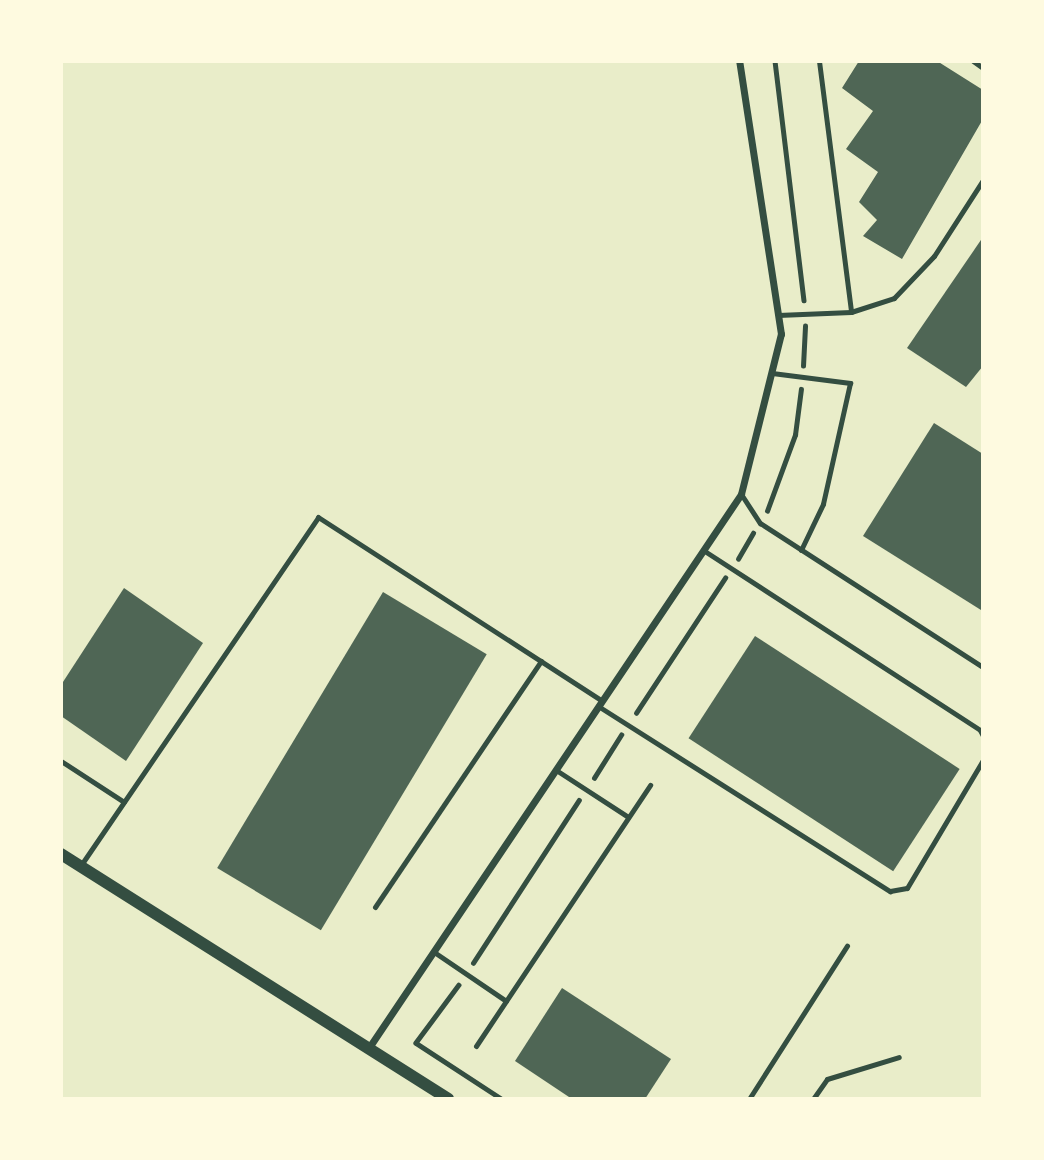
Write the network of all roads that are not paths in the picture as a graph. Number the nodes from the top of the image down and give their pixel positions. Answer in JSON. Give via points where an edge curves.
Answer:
{"nodes":[{"id":1,"x":739,"y":61,"type":"edge"},
{"id":2,"x":819,"y":61,"type":"edge"},
{"id":3,"x":973,"y":61,"type":"edge"},
{"id":4,"x":983,"y":68,"type":"edge"},
{"id":5,"x":983,"y":180,"type":"edge"},
{"id":6,"x":851,"y":312,"type":"junction"},
{"id":7,"x":778,"y":315,"type":"junction"},
{"id":8,"x":772,"y":373,"type":"junction"},
{"id":9,"x":741,"y":494,"type":"junction"},
{"id":10,"x":703,"y":550,"type":"junction"},
{"id":11,"x":801,"y":550,"type":"junction"},
{"id":12,"x":541,"y":661,"type":"junction"},
{"id":13,"x":983,"y":667,"type":"edge"},
{"id":14,"x":600,"y":704,"type":"junction"},
{"id":15,"x":983,"y":736,"type":"edge"},
{"id":16,"x":983,"y":760,"type":"edge"},
{"id":17,"x":61,"y":761,"type":"edge"},
{"id":18,"x":556,"y":770,"type":"junction"},
{"id":19,"x":650,"y":785,"type":"dead end"},
{"id":20,"x":124,"y":802,"type":"junction"},
{"id":21,"x":628,"y":817,"type":"junction"},
{"id":22,"x":61,"y":854,"type":"edge"},
{"id":23,"x":80,"y":866,"type":"junction"},
{"id":24,"x":375,"y":907,"type":"dead end"},
{"id":25,"x":847,"y":946,"type":"dead end"},
{"id":26,"x":434,"y":952,"type":"junction"},
{"id":27,"x":506,"y":1001,"type":"junction"},
{"id":28,"x":370,"y":1046,"type":"junction"},
{"id":29,"x":476,"y":1046,"type":"dead end"},
{"id":30,"x":899,"y":1056,"type":"dead end"},
{"id":31,"x":448,"y":1099,"type":"edge"},
{"id":32,"x":749,"y":1099,"type":"edge"},
{"id":33,"x":813,"y":1099,"type":"edge"}],
"edges":[{"from":1,"to":7,"type":"street"},
{"from":2,"to":6,"type":"lane"},
{"from":3,"to":4,"type":"lane"},
{"from":5,"to":6,"type":"lane","via":[[934,256],[894,298]]},
{"from":6,"to":7,"type":"lane"},
{"from":7,"to":8,"type":"street","via":[[782,334]]},
{"from":8,"to":9,"type":"street"},
{"from":8,"to":11,"type":"lane","via":[[850,383],[823,504]]},
{"from":9,"to":10,"type":"street"},
{"from":9,"to":11,"type":"lane","via":[[760,523]]},
{"from":10,"to":14,"type":"street"},
{"from":10,"to":15,"type":"lane"},
{"from":11,"to":13,"type":"lane"},
{"from":12,"to":14,"type":"lane"},
{"from":12,"to":20,"type":"lane","via":[[318,517]]},
{"from":12,"to":24,"type":"lane"},
{"from":14,"to":16,"type":"lane","via":[[890,891],[907,888]]},
{"from":14,"to":18,"type":"street"},
{"from":17,"to":20,"type":"lane"},
{"from":18,"to":21,"type":"lane"},
{"from":18,"to":26,"type":"street"},
{"from":19,"to":21,"type":"lane"},
{"from":20,"to":23,"type":"lane"},
{"from":21,"to":27,"type":"lane"},
{"from":22,"to":23,"type":"street"},
{"from":23,"to":28,"type":"street"},
{"from":25,"to":32,"type":"lane"},
{"from":26,"to":27,"type":"lane"},
{"from":26,"to":28,"type":"street"},
{"from":27,"to":29,"type":"lane"},
{"from":28,"to":31,"type":"street"},
{"from":30,"to":33,"type":"lane","via":[[827,1079]]}]}
